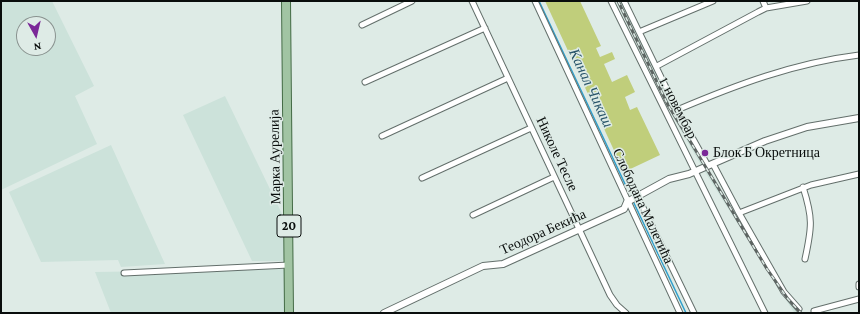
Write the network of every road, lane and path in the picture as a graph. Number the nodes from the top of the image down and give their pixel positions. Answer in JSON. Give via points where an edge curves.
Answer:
{"nodes":[{"id":1,"x":286,"y":1,"type":"edge"},
{"id":2,"x":412,"y":1,"type":"edge"},
{"id":3,"x":472,"y":1,"type":"edge"},
{"id":4,"x":535,"y":1,"type":"edge"},
{"id":5,"x":612,"y":1,"type":"edge"},
{"id":6,"x":624,"y":1,"type":"edge"},
{"id":7,"x":712,"y":1,"type":"edge"},
{"id":8,"x":763,"y":1,"type":"edge"},
{"id":9,"x":807,"y":1,"type":"edge"},
{"id":10,"x":766,"y":8,"type":"junction"},
{"id":11,"x":362,"y":25,"type":"dead end"},
{"id":12,"x":485,"y":28,"type":"junction"},
{"id":13,"x":639,"y":32,"type":"junction"},
{"id":14,"x":859,"y":55,"type":"edge"},
{"id":15,"x":657,"y":66,"type":"junction"},
{"id":16,"x":508,"y":78,"type":"junction"},
{"id":17,"x":365,"y":82,"type":"dead end"},
{"id":18,"x":677,"y":110,"type":"junction"},
{"id":19,"x":859,"y":118,"type":"edge"},
{"id":20,"x":531,"y":128,"type":"junction"},
{"id":21,"x":382,"y":136,"type":"dead end"},
{"id":22,"x":710,"y":165,"type":"junction"},
{"id":23,"x":696,"y":171,"type":"junction"},
{"id":24,"x":859,"y":174,"type":"edge"},
{"id":25,"x":554,"y":177,"type":"junction"},
{"id":26,"x":422,"y":178,"type":"dead end"},
{"id":27,"x":803,"y":187,"type":"junction"},
{"id":28,"x":636,"y":196,"type":"junction"},
{"id":29,"x":628,"y":201,"type":"junction"},
{"id":30,"x":739,"y":213,"type":"junction"},
{"id":31,"x":473,"y":215,"type":"dead end"},
{"id":32,"x":579,"y":230,"type":"junction"},
{"id":33,"x":805,"y":259,"type":"dead end"},
{"id":34,"x":289,"y":265,"type":"junction"},
{"id":35,"x":124,"y":273,"type":"dead end"},
{"id":36,"x":859,"y":299,"type":"edge"},
{"id":37,"x":799,"y":309,"type":"dead end"},
{"id":38,"x":814,"y":311,"type":"dead end"},
{"id":39,"x":289,"y":313,"type":"edge"},
{"id":40,"x":384,"y":313,"type":"edge"},
{"id":41,"x":626,"y":313,"type":"edge"},
{"id":42,"x":680,"y":313,"type":"edge"},
{"id":43,"x":694,"y":313,"type":"edge"},
{"id":44,"x":765,"y":313,"type":"edge"}],
"edges":[{"from":1,"to":34,"type":"main road","name":"Марка Аурелија","number":"20"},
{"from":2,"to":11,"type":"street"},
{"from":3,"to":12,"type":"street","name":"Николе Тесле"},
{"from":4,"to":29,"type":"street","name":"Слободана Малетића"},
{"from":5,"to":23,"type":"street","name":"1. новембар"},
{"from":6,"to":13,"type":"street","name":"1. новембар"},
{"from":7,"to":13,"type":"street"},
{"from":8,"to":10,"type":"street"},
{"from":9,"to":10,"type":"street"},
{"from":10,"to":15,"type":"street"},
{"from":12,"to":16,"type":"street","name":"Николе Тесле"},
{"from":12,"to":17,"type":"street"},
{"from":13,"to":15,"type":"street","name":"1. новембар"},
{"from":14,"to":18,"type":"street","via":[[786,69],[727,89]]},
{"from":15,"to":18,"type":"street","name":"1. новембар"},
{"from":16,"to":20,"type":"street","name":"Николе Тесле"},
{"from":16,"to":21,"type":"street"},
{"from":18,"to":22,"type":"street","name":"1. новембар"},
{"from":19,"to":22,"type":"street","name":"Теодора Бекића","via":[[807,127]]},
{"from":20,"to":25,"type":"street","name":"Николе Тесле"},
{"from":20,"to":26,"type":"street"},
{"from":22,"to":23,"type":"street","name":"Теодора Бекића"},
{"from":22,"to":30,"type":"street","name":"1. новембар"},
{"from":23,"to":28,"type":"street","name":"Теодора Бекића","via":[[669,179]]},
{"from":23,"to":44,"type":"street","name":"1. новембар"},
{"from":24,"to":27,"type":"street"},
{"from":25,"to":31,"type":"street"},
{"from":25,"to":32,"type":"street","name":"Николе Тесле"},
{"from":27,"to":30,"type":"street"},
{"from":27,"to":33,"type":"street","via":[[812,220]]},
{"from":28,"to":29,"type":"street","name":"Теодора Бекића"},
{"from":28,"to":43,"type":"street","name":"Слободана Малетића"},
{"from":29,"to":32,"type":"street","name":"Теодора Бекића","via":[[624,208]]},
{"from":29,"to":42,"type":"street","name":"Слободана Малетића"},
{"from":30,"to":37,"type":"street","name":"1. новембар","via":[[784,292]]},
{"from":32,"to":40,"type":"street","name":"Теодора Бекића","via":[[503,264],[483,266]]},
{"from":32,"to":41,"type":"street","name":"Николе Тесле","via":[[610,295]]},
{"from":34,"to":35,"type":"street"},
{"from":34,"to":39,"type":"main road","name":"Марка Аурелија","number":"20"},
{"from":36,"to":38,"type":"street"}]}
